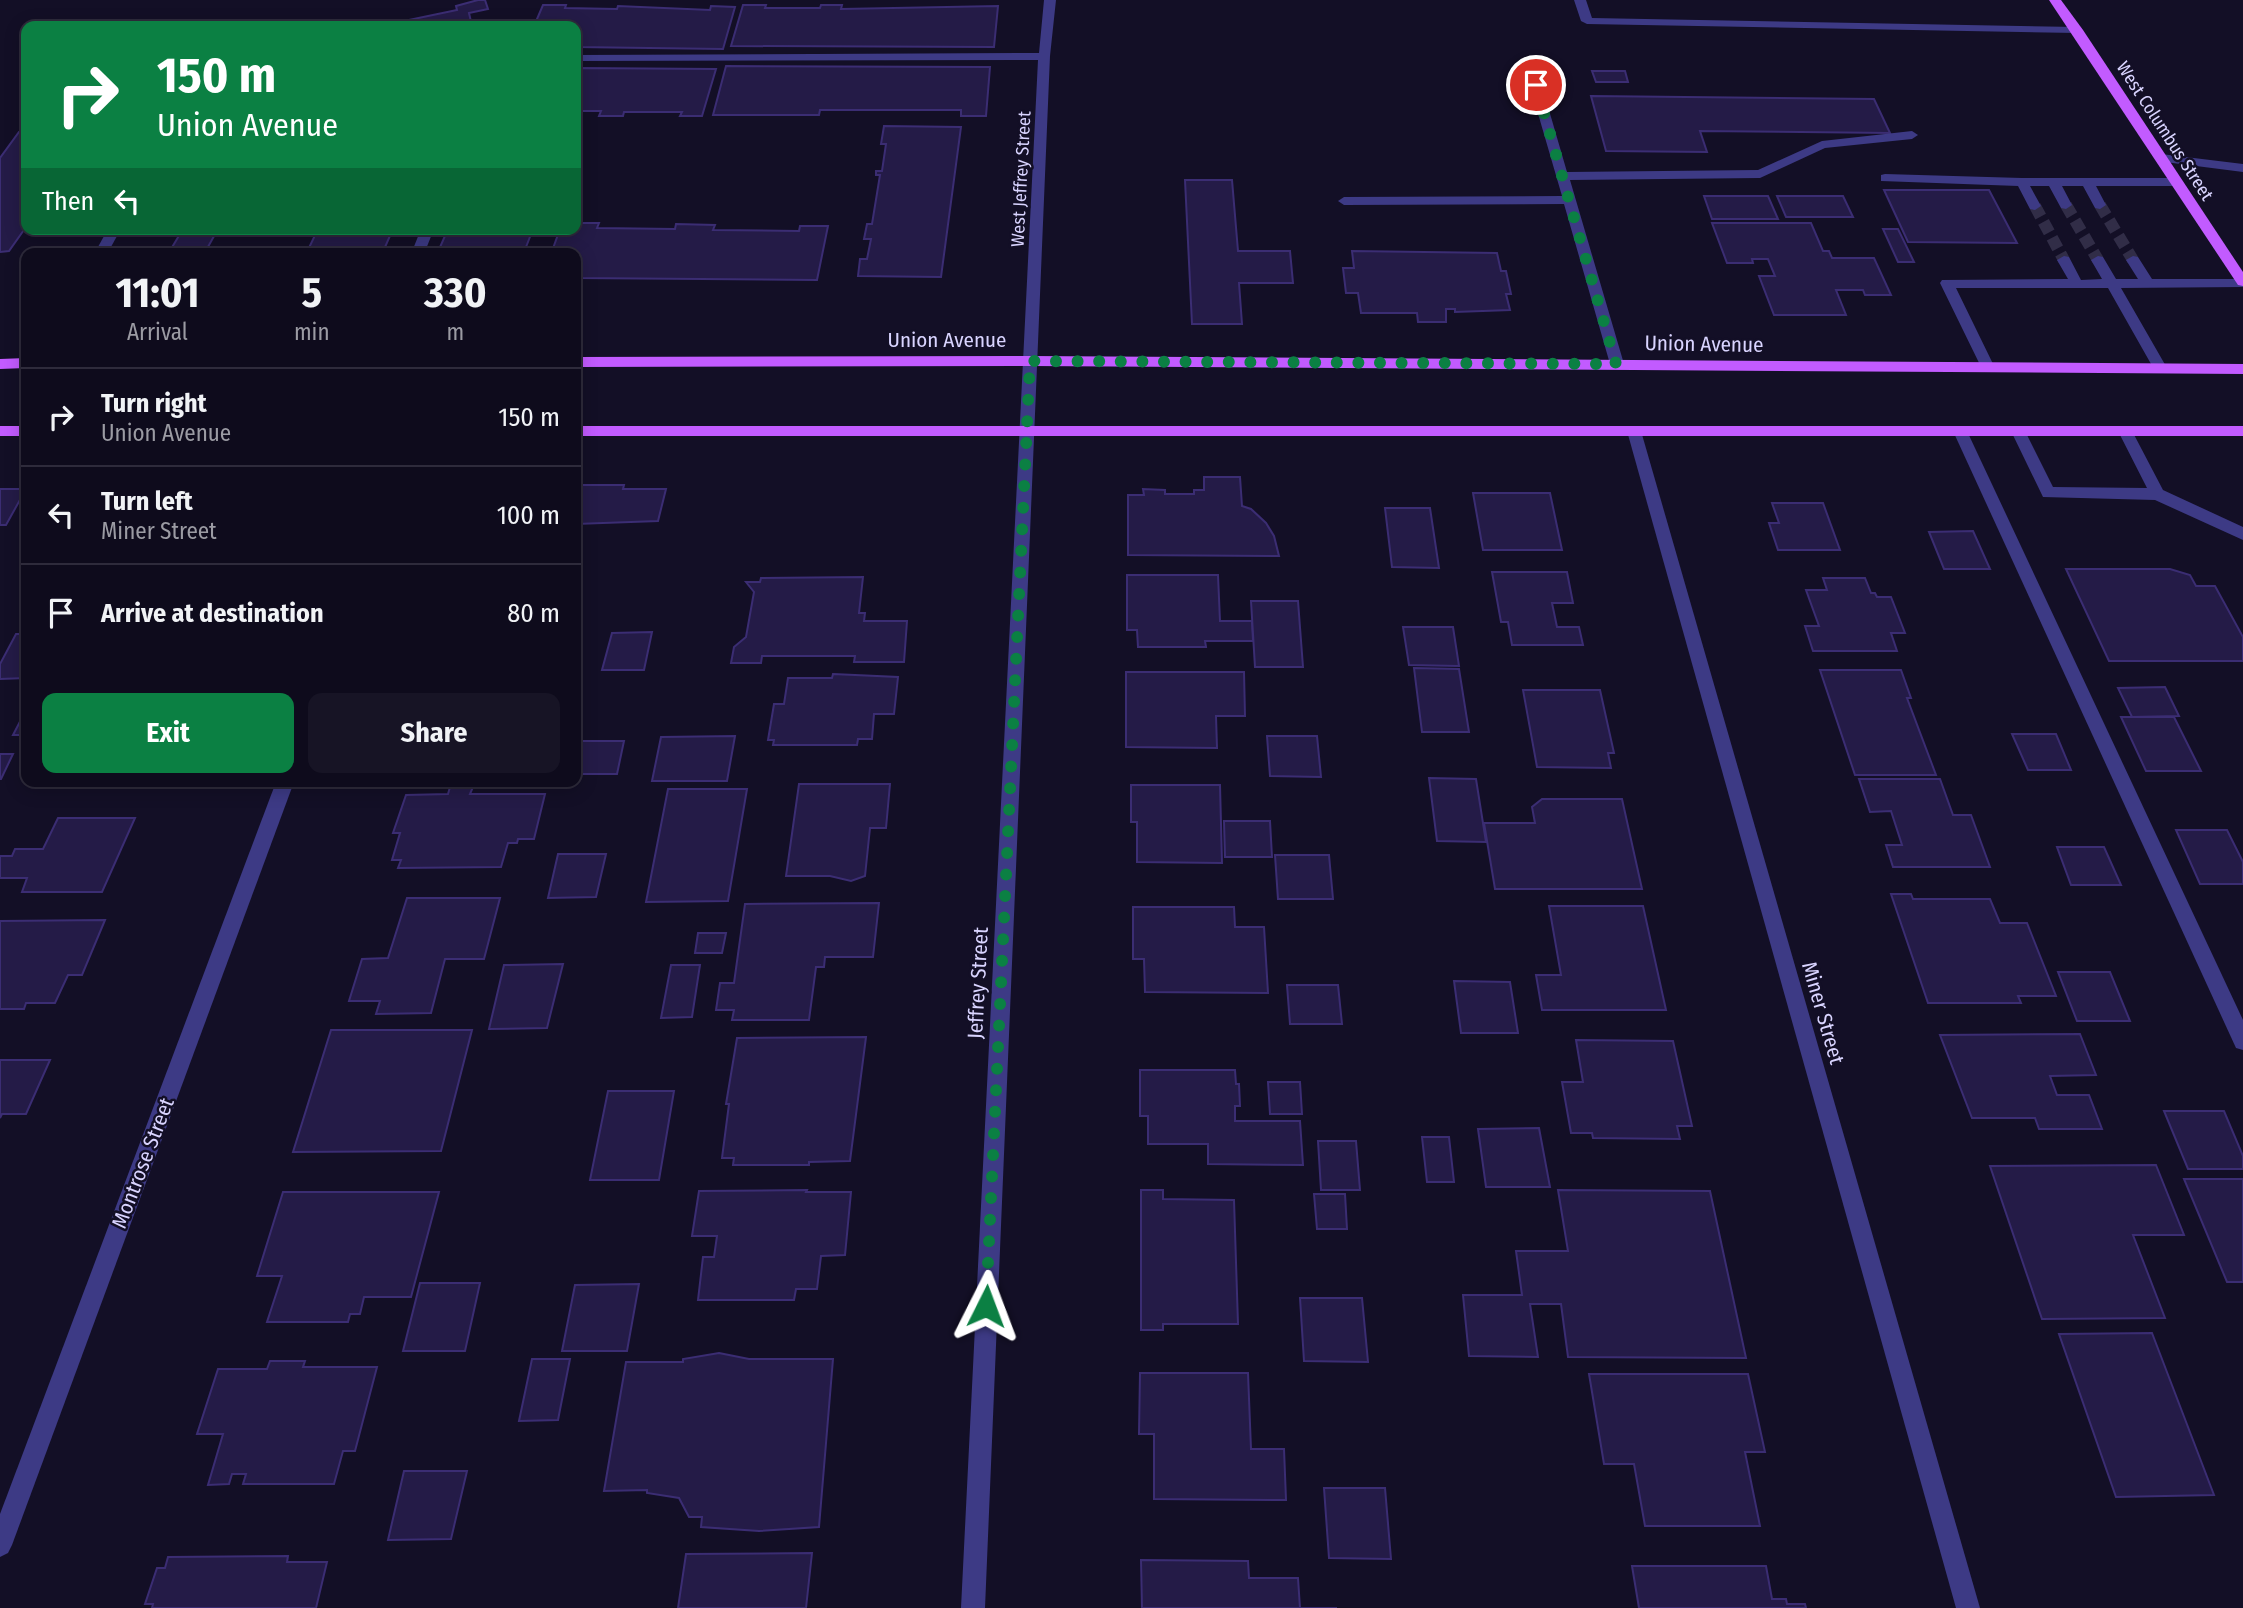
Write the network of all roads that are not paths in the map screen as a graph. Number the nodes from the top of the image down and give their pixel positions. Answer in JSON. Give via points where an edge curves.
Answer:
{"nodes":[{"id":1,"x":1050,"y":0,"type":"edge"},
{"id":2,"x":1580,"y":0,"type":"edge"},
{"id":3,"x":2055,"y":0,"type":"edge"},
{"id":4,"x":2077,"y":30,"type":"junction"},
{"id":5,"x":1044,"y":56,"type":"junction"},
{"id":6,"x":581,"y":58,"type":"edge"},
{"id":7,"x":1530,"y":62,"type":"dead end"},
{"id":8,"x":1912,"y":135,"type":"dead end"},
{"id":9,"x":2161,"y":158,"type":"junction"},
{"id":10,"x":2243,"y":168,"type":"edge"},
{"id":11,"x":1563,"y":176,"type":"junction"},
{"id":12,"x":1885,"y":178,"type":"dead end"},
{"id":13,"x":2177,"y":182,"type":"junction"},
{"id":14,"x":2022,"y":183,"type":"junction"},
{"id":15,"x":2054,"y":183,"type":"junction"},
{"id":16,"x":2087,"y":183,"type":"junction"},
{"id":17,"x":1343,"y":201,"type":"dead end"},
{"id":18,"x":1569,"y":201,"type":"junction"},
{"id":19,"x":2035,"y":205,"type":"tunnel mouth"},
{"id":20,"x":2066,"y":205,"type":"tunnel mouth"},
{"id":21,"x":2100,"y":205,"type":"tunnel mouth"},
{"id":22,"x":2064,"y":260,"type":"tunnel mouth"},
{"id":23,"x":2098,"y":260,"type":"tunnel mouth"},
{"id":24,"x":2133,"y":260,"type":"tunnel mouth"},
{"id":25,"x":2238,"y":267,"type":"edge"},
{"id":26,"x":2243,"y":283,"type":"edge"},
{"id":27,"x":2077,"y":284,"type":"junction"},
{"id":28,"x":2112,"y":284,"type":"junction"},
{"id":29,"x":2148,"y":284,"type":"junction"},
{"id":30,"x":1030,"y":361,"type":"junction"},
{"id":31,"x":581,"y":362,"type":"edge"},
{"id":32,"x":0,"y":363,"type":"edge"},
{"id":33,"x":21,"y":363,"type":"edge"},
{"id":34,"x":1616,"y":364,"type":"junction"},
{"id":35,"x":1988,"y":368,"type":"junction"},
{"id":36,"x":2160,"y":368,"type":"junction"},
{"id":37,"x":2243,"y":369,"type":"edge"},
{"id":38,"x":1026,"y":429,"type":"junction"},
{"id":39,"x":0,"y":431,"type":"edge"},
{"id":40,"x":21,"y":431,"type":"edge"},
{"id":41,"x":581,"y":431,"type":"edge"},
{"id":42,"x":1634,"y":431,"type":"junction"},
{"id":43,"x":1960,"y":431,"type":"junction"},
{"id":44,"x":2018,"y":431,"type":"junction"},
{"id":45,"x":2125,"y":431,"type":"junction"},
{"id":46,"x":2243,"y":431,"type":"edge"},
{"id":47,"x":2157,"y":494,"type":"junction"},
{"id":48,"x":2243,"y":534,"type":"edge"},
{"id":49,"x":283,"y":787,"type":"edge"},
{"id":50,"x":2243,"y":1041,"type":"edge"},
{"id":51,"x":0,"y":1545,"type":"edge"},
{"id":52,"x":973,"y":1608,"type":"edge"},
{"id":53,"x":1968,"y":1608,"type":"edge"}],
"edges":[{"from":1,"to":5,"type":"street","name":"West Jeffrey Street"},
{"from":2,"to":4,"type":"street","via":[[1587,21]]},
{"from":3,"to":4,"type":"main road","name":"West Columbus Street"},
{"from":4,"to":9,"type":"main road","name":"West Columbus Street"},
{"from":5,"to":6,"type":"street"},
{"from":5,"to":30,"type":"street","name":"West Jeffrey Street"},
{"from":7,"to":11,"type":"street"},
{"from":8,"to":11,"type":"street","via":[[1822,145],[1760,174]]},
{"from":9,"to":10,"type":"street"},
{"from":9,"to":13,"type":"main road","name":"West Columbus Street"},
{"from":11,"to":18,"type":"street"},
{"from":12,"to":14,"type":"street"},
{"from":13,"to":16,"type":"street"},
{"from":13,"to":25,"type":"main road","name":"West Columbus Street"},
{"from":14,"to":15,"type":"street"},
{"from":14,"to":19,"type":"street"},
{"from":15,"to":16,"type":"street"},
{"from":15,"to":20,"type":"street"},
{"from":16,"to":21,"type":"street"},
{"from":17,"to":18,"type":"street"},
{"from":18,"to":34,"type":"street"},
{"from":22,"to":27,"type":"street"},
{"from":23,"to":28,"type":"street"},
{"from":24,"to":29,"type":"street"},
{"from":25,"to":26,"type":"main road","name":"West Columbus Street"},
{"from":26,"to":29,"type":"street"},
{"from":27,"to":28,"type":"street"},
{"from":27,"to":35,"type":"street","via":[[1947,283]]},
{"from":28,"to":29,"type":"street"},
{"from":28,"to":36,"type":"street"},
{"from":30,"to":31,"type":"main road","name":"Union Avenue"},
{"from":30,"to":34,"type":"main road","name":"Union Avenue"},
{"from":30,"to":38,"type":"street","name":"Jeffrey Street"},
{"from":32,"to":33,"type":"main road"},
{"from":34,"to":35,"type":"main road","name":"Union Avenue"},
{"from":35,"to":36,"type":"main road","name":"Union Avenue"},
{"from":36,"to":37,"type":"main road","name":"Union Avenue"},
{"from":38,"to":41,"type":"main road"},
{"from":38,"to":42,"type":"main road"},
{"from":38,"to":52,"type":"street","name":"Jeffrey Street"},
{"from":39,"to":40,"type":"main road"},
{"from":42,"to":43,"type":"main road"},
{"from":42,"to":53,"type":"street","name":"Miner Street"},
{"from":43,"to":44,"type":"main road"},
{"from":43,"to":50,"type":"street"},
{"from":44,"to":45,"type":"main road"},
{"from":44,"to":47,"type":"street","via":[[2048,493]]},
{"from":45,"to":46,"type":"main road"},
{"from":45,"to":47,"type":"street"},
{"from":47,"to":48,"type":"street"},
{"from":49,"to":51,"type":"street","name":"Montrose Street"}]}
